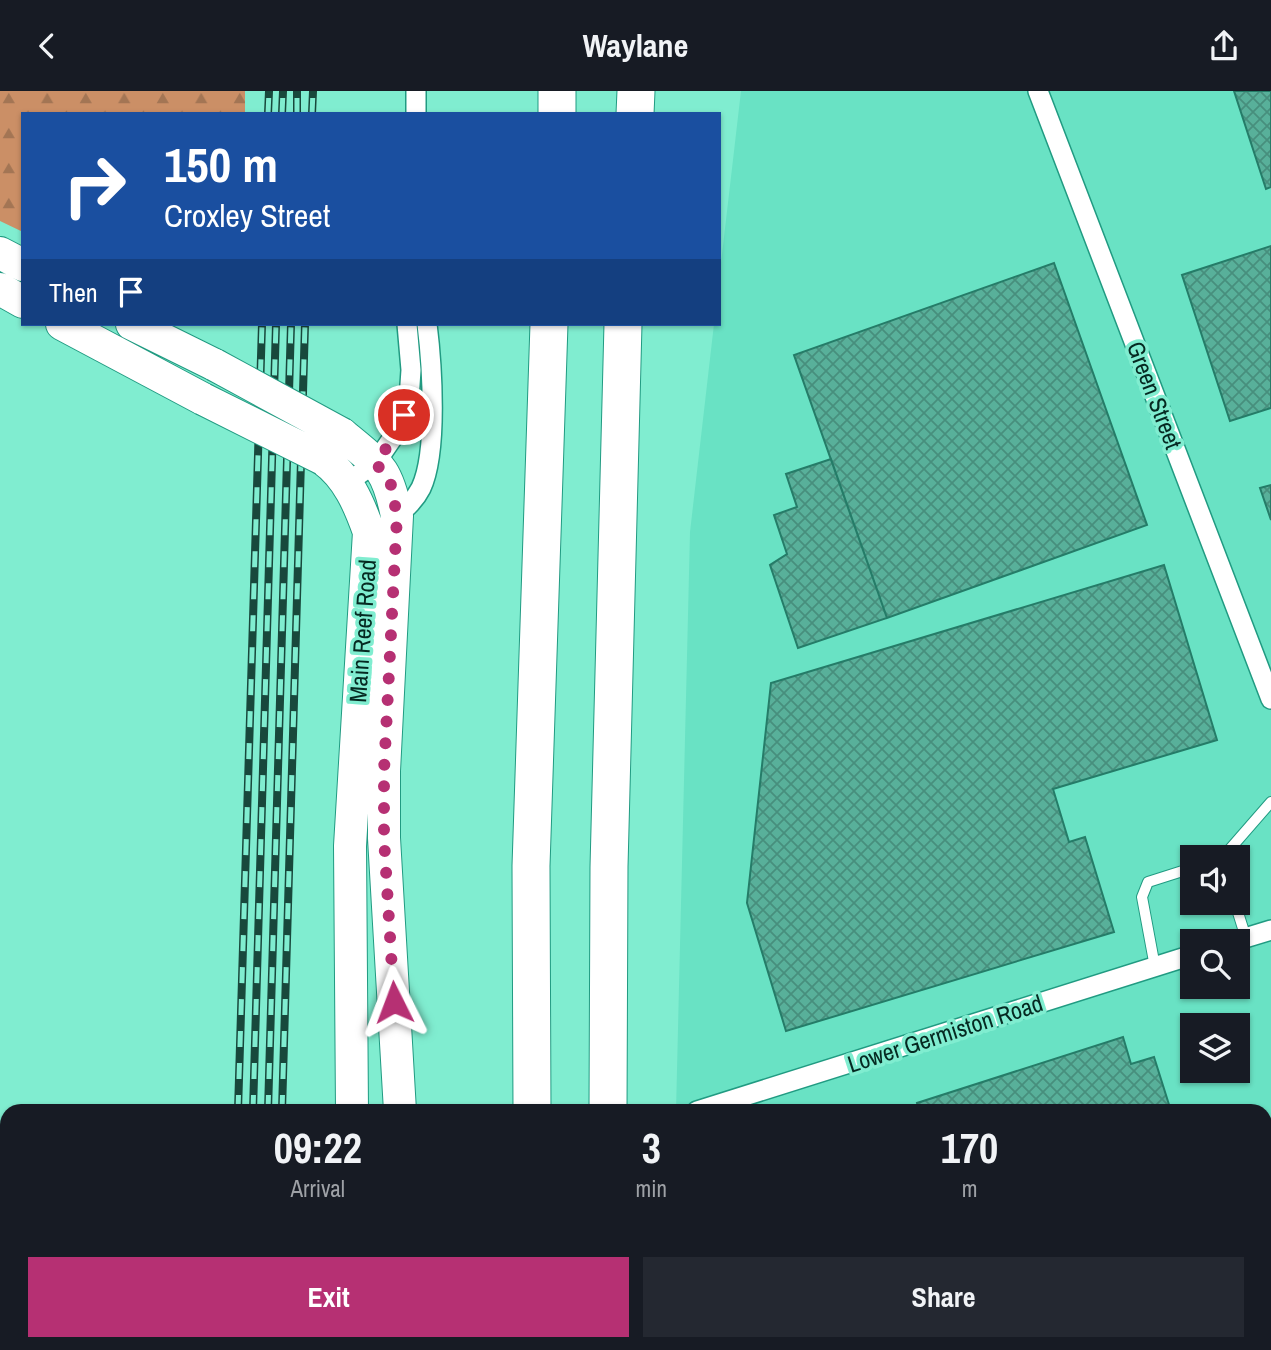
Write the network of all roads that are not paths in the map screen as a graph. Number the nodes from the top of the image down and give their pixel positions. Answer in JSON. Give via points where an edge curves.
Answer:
{"nodes":[{"id":1,"x":416,"y":91,"type":"edge"},
{"id":2,"x":550,"y":91,"type":"edge"},
{"id":3,"x":558,"y":91,"type":"edge"},
{"id":4,"x":629,"y":91,"type":"edge"},
{"id":5,"x":636,"y":91,"type":"edge"},
{"id":6,"x":1038,"y":91,"type":"edge"},
{"id":7,"x":416,"y":112,"type":"edge"},
{"id":8,"x":550,"y":112,"type":"edge"},
{"id":9,"x":557,"y":112,"type":"edge"},
{"id":10,"x":629,"y":112,"type":"edge"},
{"id":11,"x":635,"y":112,"type":"edge"},
{"id":12,"x":0,"y":253,"type":"edge"},
{"id":13,"x":21,"y":264,"type":"edge"},
{"id":14,"x":0,"y":289,"type":"edge"},
{"id":15,"x":21,"y":301,"type":"edge"},
{"id":16,"x":66,"y":326,"type":"edge"},
{"id":17,"x":136,"y":326,"type":"edge"},
{"id":18,"x":407,"y":326,"type":"edge"},
{"id":19,"x":427,"y":326,"type":"edge"},
{"id":20,"x":550,"y":326,"type":"edge"},
{"id":21,"x":623,"y":326,"type":"edge"},
{"id":22,"x":376,"y":463,"type":"junction"},
{"id":23,"x":346,"y":483,"type":"junction"},
{"id":24,"x":397,"y":516,"type":"junction"},
{"id":25,"x":369,"y":532,"type":"junction"},
{"id":26,"x":1271,"y":698,"type":"edge"},
{"id":27,"x":369,"y":771,"type":"junction"},
{"id":28,"x":1271,"y":801,"type":"edge"},
{"id":29,"x":1233,"y":845,"type":"edge"},
{"id":30,"x":1180,"y":872,"type":"edge"},
{"id":31,"x":1271,"y":930,"type":"edge"},
{"id":32,"x":1250,"y":937,"type":"edge"},
{"id":33,"x":1180,"y":959,"type":"edge"},
{"id":34,"x":1155,"y":967,"type":"junction"},
{"id":35,"x":352,"y":1104,"type":"edge"},
{"id":36,"x":400,"y":1104,"type":"edge"},
{"id":37,"x":532,"y":1104,"type":"edge"},
{"id":38,"x":608,"y":1104,"type":"edge"},
{"id":39,"x":719,"y":1104,"type":"edge"}],
"edges":[{"from":1,"to":7,"type":"street"},
{"from":2,"to":8,"type":"highway"},
{"from":3,"to":9,"type":"highway"},
{"from":4,"to":10,"type":"highway"},
{"from":5,"to":11,"type":"highway"},
{"from":6,"to":26,"type":"street","name":"Green Street"},
{"from":12,"to":13,"type":"main road"},
{"from":14,"to":15,"type":"main road"},
{"from":16,"to":23,"type":"main road","name":"Main Reef Road","bridge":true,"via":[[323,459]]},
{"from":17,"to":22,"type":"main road","name":"Main Reef Road","bridge":true,"via":[[341,434]]},
{"from":18,"to":22,"type":"street","via":[[409,399],[398,431]]},
{"from":19,"to":24,"type":"street","via":[[431,437],[421,487]]},
{"from":20,"to":37,"type":"highway","via":[[531,866]]},
{"from":21,"to":38,"type":"highway","via":[[609,867]]},
{"from":22,"to":23,"type":"street"},
{"from":22,"to":24,"type":"main road","name":"Main Reef Road","via":[[391,485]]},
{"from":23,"to":25,"type":"main road","name":"Main Reef Road"},
{"from":24,"to":25,"type":"street"},
{"from":24,"to":27,"type":"main road","name":"Main Reef Road"},
{"from":25,"to":27,"type":"main road","name":"Main Reef Road"},
{"from":27,"to":35,"type":"main road","name":"Main Reef Road","via":[[350,846]]},
{"from":27,"to":36,"type":"main road","name":"Main Reef Road","via":[[384,838]]},
{"from":28,"to":29,"type":"lane"},
{"from":30,"to":34,"type":"lane","via":[[1148,882],[1144,888]]},
{"from":31,"to":32,"type":"street"},
{"from":33,"to":34,"type":"street","name":"Lower Germiston Road"},
{"from":34,"to":39,"type":"street","name":"Lower Germiston Road"}]}
